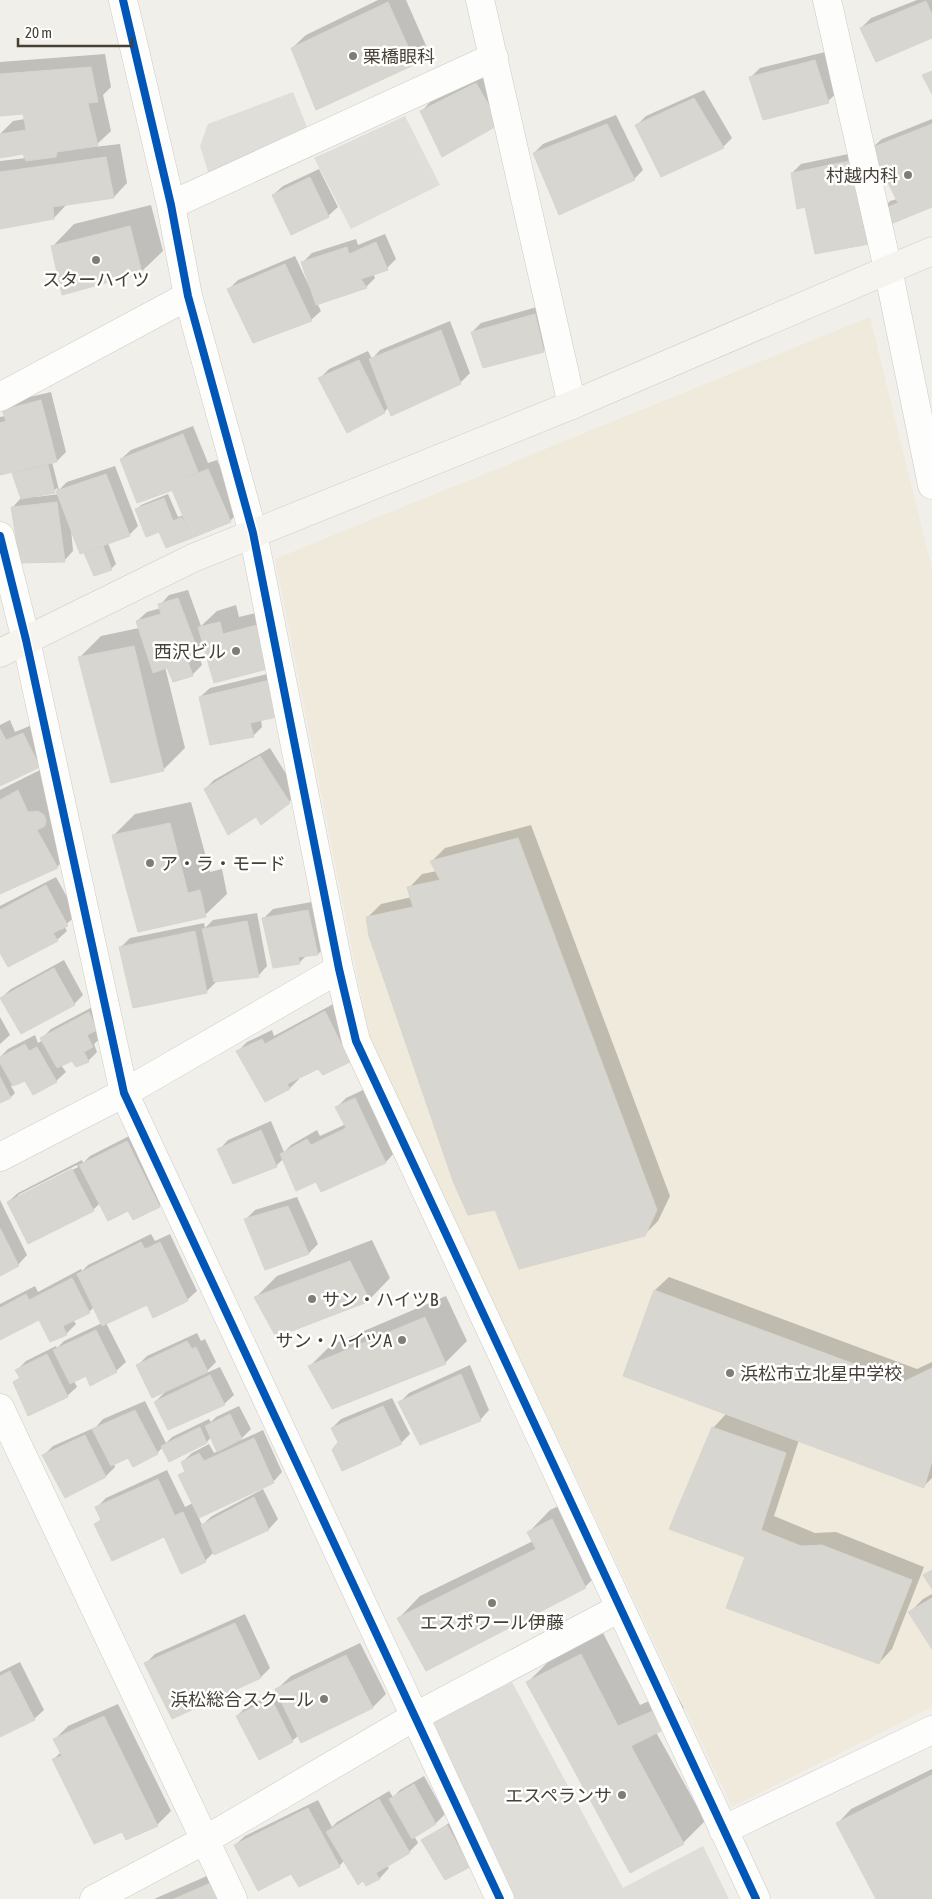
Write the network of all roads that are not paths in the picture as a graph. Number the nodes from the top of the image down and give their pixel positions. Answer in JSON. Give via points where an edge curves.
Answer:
{"nodes":[{"id":1,"x":123,"y":0,"type":"edge"},
{"id":2,"x":480,"y":0,"type":"edge"},
{"id":3,"x":827,"y":0,"type":"edge"},
{"id":4,"x":494,"y":57,"type":"junction"},
{"id":5,"x":172,"y":205,"type":"junction"},
{"id":6,"x":932,"y":251,"type":"edge"},
{"id":7,"x":888,"y":269,"type":"junction"},
{"id":8,"x":188,"y":296,"type":"junction"},
{"id":9,"x":0,"y":397,"type":"edge"},
{"id":10,"x":572,"y":405,"type":"junction"},
{"id":11,"x":932,"y":485,"type":"edge"},
{"id":12,"x":253,"y":533,"type":"junction"},
{"id":13,"x":0,"y":536,"type":"edge"},
{"id":14,"x":26,"y":640,"type":"junction"},
{"id":15,"x":0,"y":653,"type":"edge"},
{"id":16,"x":338,"y":969,"type":"junction"},
{"id":17,"x":124,"y":1093,"type":"junction"},
{"id":18,"x":0,"y":1157,"type":"edge"},
{"id":19,"x":0,"y":1408,"type":"edge"},
{"id":20,"x":620,"y":1608,"type":"junction"},
{"id":21,"x":414,"y":1717,"type":"junction"},
{"id":22,"x":932,"y":1730,"type":"edge"},
{"id":23,"x":723,"y":1830,"type":"junction"},
{"id":24,"x":205,"y":1840,"type":"junction"},
{"id":25,"x":94,"y":1899,"type":"edge"},
{"id":26,"x":233,"y":1899,"type":"edge"},
{"id":27,"x":500,"y":1899,"type":"edge"},
{"id":28,"x":756,"y":1899,"type":"edge"}],
"edges":[{"from":1,"to":5,"type":"street"},
{"from":2,"to":4,"type":"street"},
{"from":3,"to":7,"type":"street"},
{"from":4,"to":5,"type":"street"},
{"from":4,"to":10,"type":"street"},
{"from":5,"to":8,"type":"street"},
{"from":6,"to":7,"type":"street"},
{"from":7,"to":10,"type":"street"},
{"from":7,"to":11,"type":"street"},
{"from":8,"to":9,"type":"street"},
{"from":8,"to":12,"type":"street"},
{"from":10,"to":12,"type":"street"},
{"from":12,"to":14,"type":"street","via":[[192,558]]},
{"from":12,"to":16,"type":"street"},
{"from":13,"to":14,"type":"street"},
{"from":14,"to":15,"type":"street"},
{"from":14,"to":17,"type":"street"},
{"from":16,"to":17,"type":"street"},
{"from":16,"to":20,"type":"street","via":[[356,1041]]},
{"from":17,"to":18,"type":"street"},
{"from":17,"to":21,"type":"street"},
{"from":19,"to":24,"type":"street"},
{"from":20,"to":21,"type":"street"},
{"from":20,"to":23,"type":"street"},
{"from":21,"to":24,"type":"street"},
{"from":21,"to":27,"type":"street"},
{"from":22,"to":23,"type":"street"},
{"from":23,"to":28,"type":"street"},
{"from":24,"to":25,"type":"street"},
{"from":24,"to":26,"type":"street"}]}
